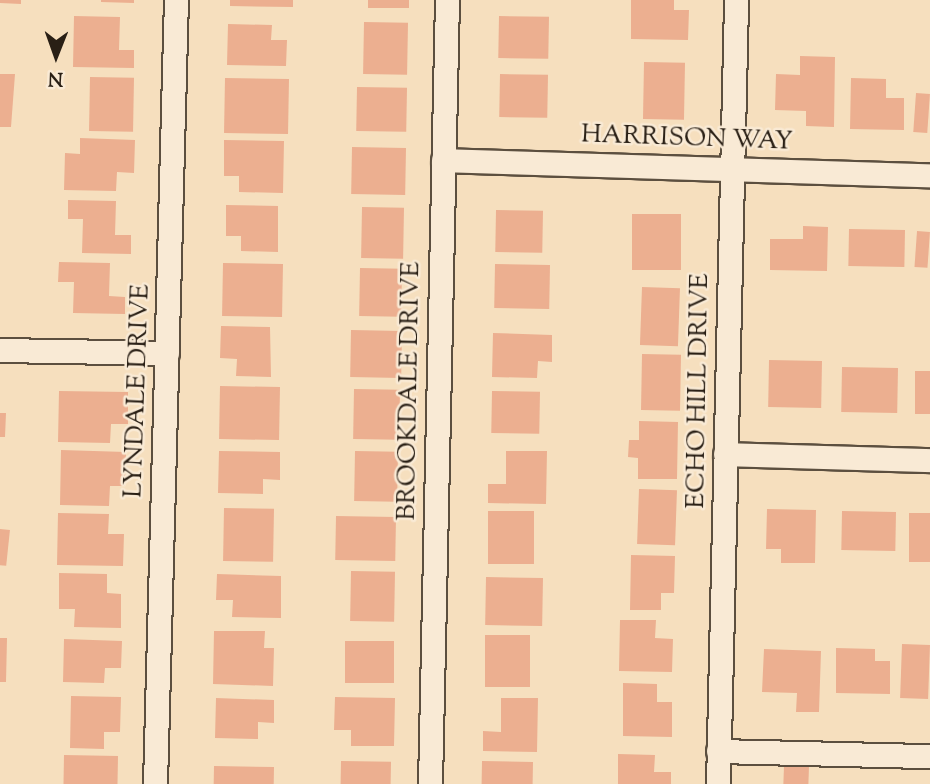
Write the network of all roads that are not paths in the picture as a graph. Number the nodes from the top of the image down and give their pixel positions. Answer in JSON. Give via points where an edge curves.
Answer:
{"nodes":[{"id":1,"x":176,"y":0,"type":"edge"},
{"id":2,"x":446,"y":0,"type":"edge"},
{"id":3,"x":736,"y":0,"type":"edge"},
{"id":4,"x":443,"y":160,"type":"junction"},
{"id":5,"x":732,"y":168,"type":"junction"},
{"id":6,"x":930,"y":175,"type":"edge"},
{"id":7,"x":0,"y":350,"type":"edge"},
{"id":8,"x":167,"y":353,"type":"junction"},
{"id":9,"x":725,"y":454,"type":"junction"},
{"id":10,"x":930,"y":460,"type":"edge"},
{"id":11,"x":718,"y":751,"type":"junction"},
{"id":12,"x":930,"y":756,"type":"edge"},
{"id":13,"x":155,"y":784,"type":"edge"},
{"id":14,"x":430,"y":784,"type":"edge"},
{"id":15,"x":718,"y":784,"type":"edge"}],
"edges":[{"from":1,"to":8,"type":"street","name":"LYNDALE DRIVE"},
{"from":2,"to":4,"type":"street","name":"BROOKDALE DRIVE"},
{"from":3,"to":5,"type":"street","name":"ECHO HILL DRIVE"},
{"from":4,"to":5,"type":"street","name":"HARRISON WAY"},
{"from":4,"to":14,"type":"street","name":"BROOKDALE DRIVE"},
{"from":5,"to":6,"type":"street","name":"HARRISON WAY"},
{"from":5,"to":9,"type":"street","name":"ECHO HILL DRIVE"},
{"from":7,"to":8,"type":"street"},
{"from":8,"to":13,"type":"street","name":"LYNDALE DRIVE"},
{"from":9,"to":10,"type":"street"},
{"from":9,"to":11,"type":"street","name":"ECHO HILL DRIVE"},
{"from":11,"to":12,"type":"street"},
{"from":11,"to":15,"type":"street","name":"ECHO HILL DRIVE"}]}
